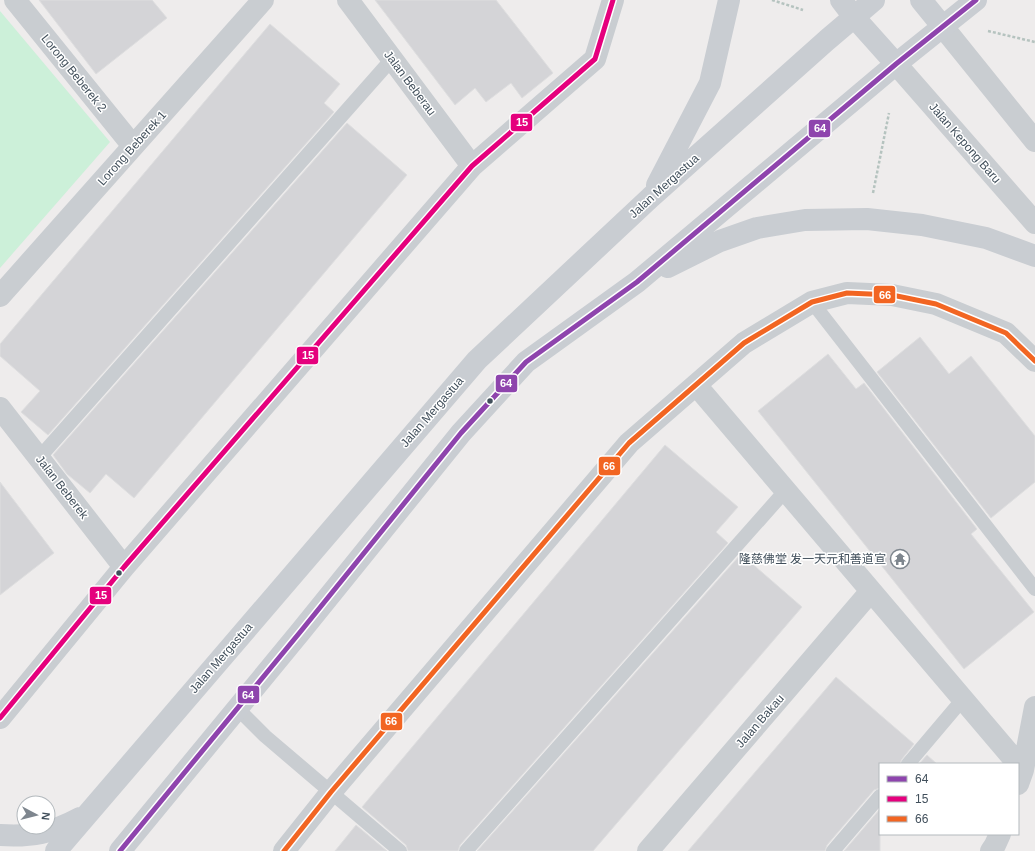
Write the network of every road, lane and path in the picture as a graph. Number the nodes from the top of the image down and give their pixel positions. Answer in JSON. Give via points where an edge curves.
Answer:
{"nodes":[{"id":1,"x":15,"y":0,"type":"edge"},
{"id":2,"x":263,"y":0,"type":"edge"},
{"id":3,"x":348,"y":0,"type":"edge"},
{"id":4,"x":613,"y":0,"type":"edge"},
{"id":5,"x":729,"y":0,"type":"edge"},
{"id":6,"x":772,"y":0,"type":"edge"},
{"id":7,"x":874,"y":0,"type":"edge"},
{"id":8,"x":921,"y":0,"type":"edge"},
{"id":9,"x":976,"y":0,"type":"edge"},
{"id":10,"x":847,"y":8,"type":"edge"},
{"id":11,"x":803,"y":10,"type":"dead end"},
{"id":12,"x":943,"y":26,"type":"junction"},
{"id":13,"x":988,"y":31,"type":"dead end"},
{"id":14,"x":1035,"y":42,"type":"edge"},
{"id":15,"x":392,"y":59,"type":"junction"},
{"id":16,"x":896,"y":64,"type":"junction"},
{"id":17,"x":889,"y":113,"type":"dead end"},
{"id":18,"x":1035,"y":141,"type":"edge"},
{"id":19,"x":133,"y":146,"type":"junction"},
{"id":20,"x":472,"y":166,"type":"junction"},
{"id":21,"x":651,"y":197,"type":"junction"},
{"id":22,"x":867,"y":218,"type":"junction"},
{"id":23,"x":1035,"y":223,"type":"edge"},
{"id":24,"x":1035,"y":256,"type":"edge"},
{"id":25,"x":637,"y":282,"type":"junction"},
{"id":26,"x":0,"y":296,"type":"edge"},
{"id":27,"x":812,"y":302,"type":"junction"},
{"id":28,"x":1035,"y":360,"type":"edge"},
{"id":29,"x":696,"y":385,"type":"junction"},
{"id":30,"x":0,"y":408,"type":"edge"},
{"id":31,"x":39,"y":458,"type":"junction"},
{"id":32,"x":786,"y":490,"type":"junction"},
{"id":33,"x":124,"y":567,"type":"junction"},
{"id":34,"x":1035,"y":590,"type":"edge"},
{"id":35,"x":871,"y":591,"type":"junction"},
{"id":36,"x":963,"y":700,"type":"junction"},
{"id":37,"x":1035,"y":707,"type":"edge"},
{"id":38,"x":237,"y":708,"type":"junction"},
{"id":39,"x":0,"y":718,"type":"edge"},
{"id":40,"x":909,"y":763,"type":"edge"},
{"id":41,"x":1013,"y":763,"type":"edge"},
{"id":42,"x":1019,"y":771,"type":"edge"},
{"id":43,"x":331,"y":792,"type":"junction"},
{"id":44,"x":879,"y":797,"type":"edge"},
{"id":45,"x":85,"y":816,"type":"junction"},
{"id":46,"x":0,"y":835,"type":"edge"},
{"id":47,"x":1000,"y":835,"type":"edge"},
{"id":48,"x":56,"y":851,"type":"edge"},
{"id":49,"x":120,"y":851,"type":"edge"},
{"id":50,"x":284,"y":851,"type":"edge"},
{"id":51,"x":400,"y":851,"type":"edge"},
{"id":52,"x":466,"y":851,"type":"edge"},
{"id":53,"x":648,"y":851,"type":"edge"},
{"id":54,"x":833,"y":851,"type":"edge"},
{"id":55,"x":991,"y":851,"type":"edge"}],
"edges":[{"from":1,"to":19,"type":"street","name":"Lorong Beberek 2"},
{"from":2,"to":19,"type":"street","name":"Lorong Beberek 1"},
{"from":3,"to":15,"type":"street","name":"Jalan Beberau"},
{"from":4,"to":20,"type":"street","via":[[595,59]]},
{"from":5,"to":21,"type":"main road","via":[[710,83]]},
{"from":6,"to":11,"type":"path"},
{"from":7,"to":10,"type":"main road","name":"Jalan Mergastua"},
{"from":8,"to":12,"type":"main road"},
{"from":9,"to":12,"type":"main road"},
{"from":10,"to":16,"type":"main road"},
{"from":10,"to":21,"type":"main road","name":"Jalan Mergastua"},
{"from":12,"to":16,"type":"main road"},
{"from":12,"to":18,"type":"street"},
{"from":13,"to":14,"type":"path"},
{"from":15,"to":20,"type":"street","name":"Jalan Beberau"},
{"from":15,"to":31,"type":"lane"},
{"from":16,"to":23,"type":"street","name":"Jalan Kepong Baru"},
{"from":16,"to":25,"type":"main road"},
{"from":17,"to":22,"type":"path"},
{"from":19,"to":26,"type":"street","name":"Lorong Beberek 1"},
{"from":20,"to":33,"type":"street"},
{"from":21,"to":45,"type":"main road","name":"Jalan Mergastua","via":[[477,360]]},
{"from":22,"to":24,"type":"main road","via":[[922,225],[986,238]]},
{"from":22,"to":25,"type":"main road","via":[[805,220],[757,228],[720,241]]},
{"from":25,"to":38,"type":"main road","via":[[521,367],[461,433]]},
{"from":27,"to":28,"type":"street","via":[[847,293],[892,295],[936,304],[1006,333]]},
{"from":27,"to":29,"type":"street","via":[[744,343]]},
{"from":27,"to":34,"type":"lane"},
{"from":29,"to":32,"type":"street"},
{"from":29,"to":43,"type":"street","via":[[629,443]]},
{"from":30,"to":31,"type":"street","name":"Jalan Beberek"},
{"from":31,"to":33,"type":"street","name":"Jalan Beberek"},
{"from":32,"to":35,"type":"street"},
{"from":32,"to":52,"type":"lane"},
{"from":33,"to":39,"type":"street"},
{"from":35,"to":36,"type":"street"},
{"from":35,"to":53,"type":"street","name":"Jalan Bakau"},
{"from":36,"to":40,"type":"lane"},
{"from":36,"to":41,"type":"street"},
{"from":37,"to":42,"type":"street"},
{"from":38,"to":43,"type":"lane"},
{"from":38,"to":49,"type":"main road"},
{"from":43,"to":50,"type":"street"},
{"from":43,"to":51,"type":"lane"},
{"from":44,"to":54,"type":"lane"},
{"from":45,"to":46,"type":"main road","via":[[64,827],[42,834]]},
{"from":45,"to":48,"type":"main road","name":"Jalan Mergastua"},
{"from":47,"to":55,"type":"street"}]}
